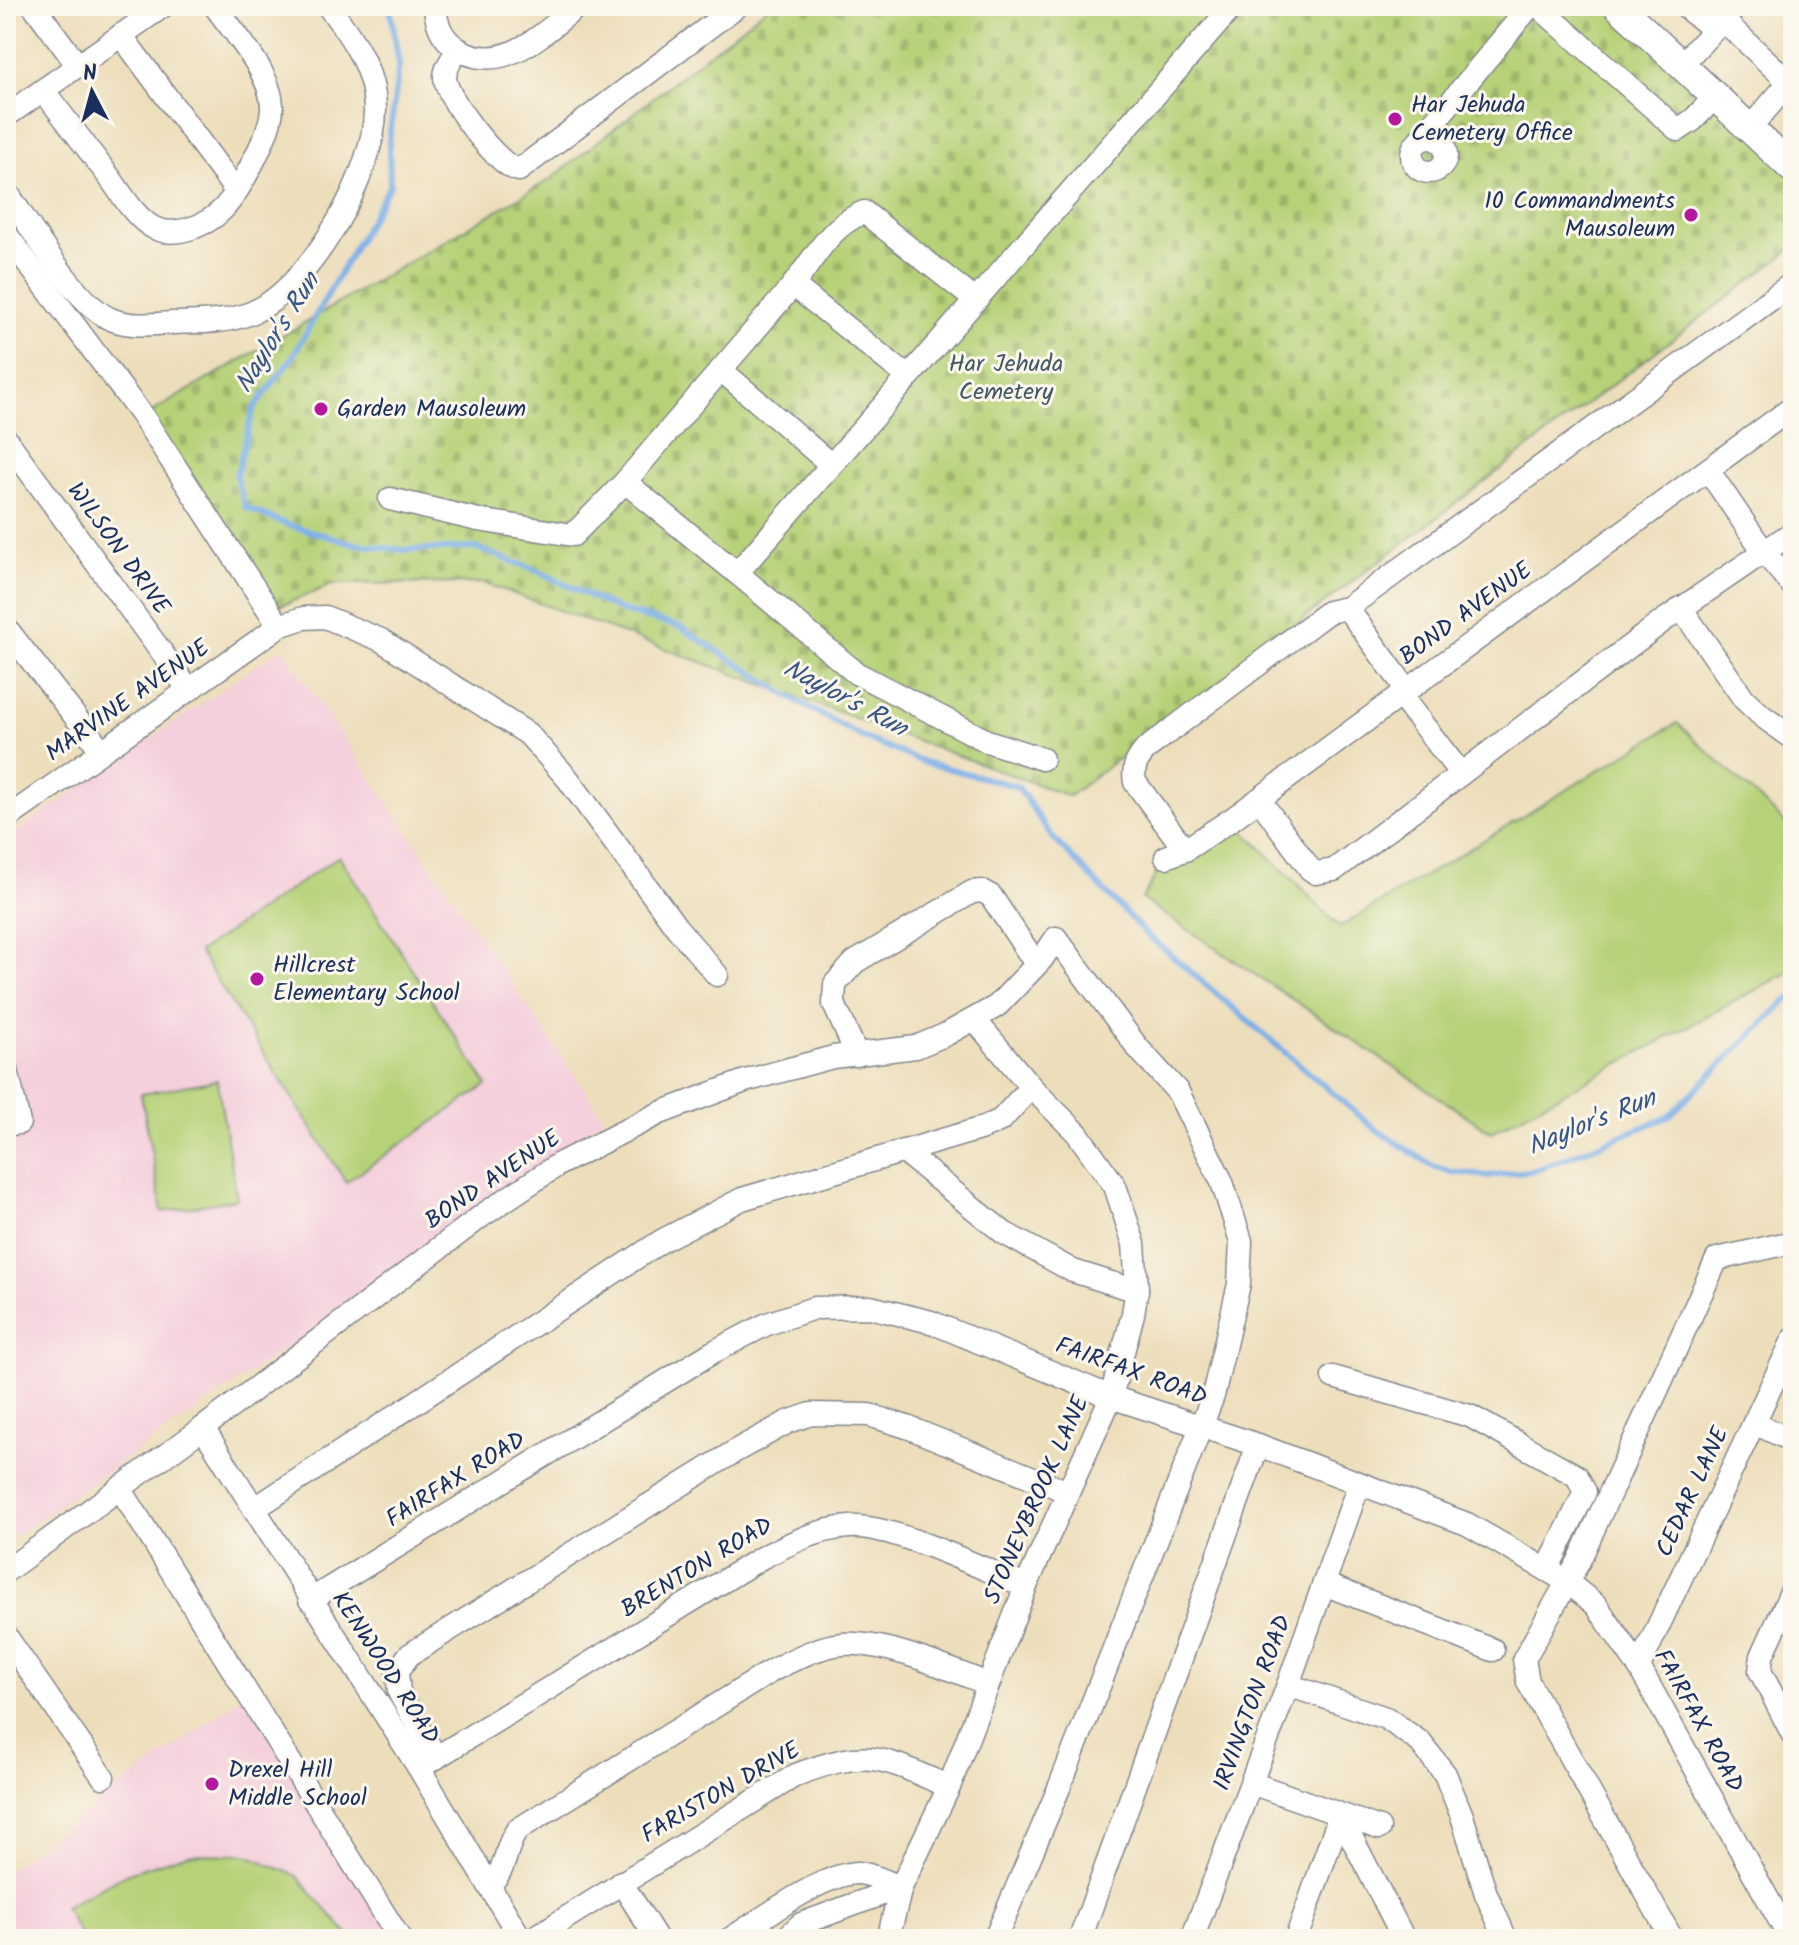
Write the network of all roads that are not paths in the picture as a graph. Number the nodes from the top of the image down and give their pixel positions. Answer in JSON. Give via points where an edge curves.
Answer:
{"nodes":[{"id":1,"x":34,"y":6,"type":"edge"},
{"id":2,"x":163,"y":6,"type":"edge"},
{"id":3,"x":215,"y":6,"type":"edge"},
{"id":4,"x":328,"y":6,"type":"edge"},
{"id":5,"x":435,"y":6,"type":"edge"},
{"id":6,"x":578,"y":6,"type":"edge"},
{"id":7,"x":737,"y":6,"type":"edge"},
{"id":8,"x":1233,"y":6,"type":"edge"},
{"id":9,"x":1530,"y":6,"type":"edge"},
{"id":10,"x":1538,"y":6,"type":"edge"},
{"id":11,"x":1618,"y":6,"type":"edge"},
{"id":12,"x":1684,"y":6,"type":"edge"},
{"id":13,"x":1724,"y":19,"type":"edge"},
{"id":14,"x":121,"y":35,"type":"junction"},
{"id":15,"x":458,"y":49,"type":"junction"},
{"id":16,"x":1681,"y":65,"type":"junction"},
{"id":17,"x":78,"y":66,"type":"junction"},
{"id":18,"x":1792,"y":82,"type":"edge"},
{"id":19,"x":43,"y":90,"type":"junction"},
{"id":20,"x":1716,"y":96,"type":"junction"},
{"id":21,"x":6,"y":116,"type":"edge"},
{"id":22,"x":1750,"y":128,"type":"junction"},
{"id":23,"x":1417,"y":143,"type":"dead end"},
{"id":24,"x":1793,"y":169,"type":"edge"},
{"id":25,"x":6,"y":191,"type":"edge"},
{"id":26,"x":236,"y":191,"type":"junction"},
{"id":27,"x":6,"y":234,"type":"edge"},
{"id":28,"x":1793,"y":283,"type":"edge"},
{"id":29,"x":793,"y":285,"type":"junction"},
{"id":30,"x":975,"y":300,"type":"junction"},
{"id":31,"x":721,"y":370,"type":"junction"},
{"id":32,"x":908,"y":377,"type":"junction"},
{"id":33,"x":1793,"y":407,"type":"edge"},
{"id":34,"x":6,"y":439,"type":"edge"},
{"id":35,"x":830,"y":464,"type":"junction"},
{"id":36,"x":1708,"y":470,"type":"junction"},
{"id":37,"x":625,"y":482,"type":"junction"},
{"id":38,"x":390,"y":499,"type":"dead end"},
{"id":39,"x":1793,"y":532,"type":"edge"},
{"id":40,"x":1764,"y":552,"type":"junction"},
{"id":41,"x":737,"y":573,"type":"junction"},
{"id":42,"x":1793,"y":586,"type":"edge"},
{"id":43,"x":1347,"y":608,"type":"junction"},
{"id":44,"x":1681,"y":608,"type":"junction"},
{"id":45,"x":279,"y":626,"type":"junction"},
{"id":46,"x":6,"y":628,"type":"edge"},
{"id":47,"x":189,"y":690,"type":"junction"},
{"id":48,"x":1403,"y":692,"type":"junction"},
{"id":49,"x":1793,"y":738,"type":"edge"},
{"id":50,"x":102,"y":751,"type":"junction"},
{"id":51,"x":1042,"y":759,"type":"dead end"},
{"id":52,"x":1461,"y":774,"type":"junction"},
{"id":53,"x":1259,"y":799,"type":"junction"},
{"id":54,"x":6,"y":819,"type":"edge"},
{"id":55,"x":1036,"y":964,"type":"junction"},
{"id":56,"x":717,"y":975,"type":"dead end"},
{"id":57,"x":975,"y":1020,"type":"junction"},
{"id":58,"x":857,"y":1055,"type":"junction"},
{"id":59,"x":6,"y":1066,"type":"edge"},
{"id":60,"x":1031,"y":1087,"type":"junction"},
{"id":61,"x":6,"y":1125,"type":"edge"},
{"id":62,"x":903,"y":1151,"type":"junction"},
{"id":63,"x":1793,"y":1242,"type":"edge"},
{"id":64,"x":1137,"y":1291,"type":"junction"},
{"id":65,"x":1793,"y":1340,"type":"edge"},
{"id":66,"x":1333,"y":1377,"type":"dead end"},
{"id":67,"x":1111,"y":1397,"type":"junction"},
{"id":68,"x":1754,"y":1423,"type":"junction"},
{"id":69,"x":1201,"y":1425,"type":"junction"},
{"id":70,"x":203,"y":1428,"type":"junction"},
{"id":71,"x":1793,"y":1441,"type":"edge"},
{"id":72,"x":1258,"y":1445,"type":"junction"},
{"id":73,"x":1359,"y":1484,"type":"junction"},
{"id":74,"x":120,"y":1488,"type":"junction"},
{"id":75,"x":1068,"y":1492,"type":"junction"},
{"id":76,"x":254,"y":1509,"type":"junction"},
{"id":77,"x":9,"y":1562,"type":"edge"},
{"id":78,"x":1557,"y":1575,"type":"junction"},
{"id":79,"x":1324,"y":1584,"type":"junction"},
{"id":80,"x":1026,"y":1586,"type":"junction"},
{"id":81,"x":1793,"y":1588,"type":"edge"},
{"id":82,"x":310,"y":1600,"type":"junction"},
{"id":83,"x":6,"y":1636,"type":"edge"},
{"id":84,"x":1493,"y":1650,"type":"dead end"},
{"id":85,"x":1639,"y":1667,"type":"junction"},
{"id":86,"x":988,"y":1684,"type":"junction"},
{"id":87,"x":1288,"y":1685,"type":"junction"},
{"id":88,"x":1793,"y":1735,"type":"edge"},
{"id":89,"x":428,"y":1763,"type":"junction"},
{"id":90,"x":103,"y":1777,"type":"dead end"},
{"id":91,"x":1251,"y":1783,"type":"junction"},
{"id":92,"x":949,"y":1787,"type":"junction"},
{"id":93,"x":1340,"y":1815,"type":"junction"},
{"id":94,"x":1379,"y":1828,"type":"dead end"},
{"id":95,"x":621,"y":1882,"type":"junction"},
{"id":96,"x":489,"y":1885,"type":"junction"},
{"id":97,"x":901,"y":1887,"type":"junction"},
{"id":98,"x":400,"y":1939,"type":"edge"},
{"id":99,"x":521,"y":1939,"type":"edge"},
{"id":100,"x":532,"y":1939,"type":"edge"},
{"id":101,"x":657,"y":1939,"type":"edge"},
{"id":102,"x":730,"y":1939,"type":"edge"},
{"id":103,"x":785,"y":1939,"type":"edge"},
{"id":104,"x":888,"y":1939,"type":"edge"},
{"id":105,"x":995,"y":1939,"type":"edge"},
{"id":106,"x":1080,"y":1939,"type":"edge"},
{"id":107,"x":1192,"y":1939,"type":"edge"},
{"id":108,"x":1296,"y":1939,"type":"edge"},
{"id":109,"x":1404,"y":1939,"type":"edge"},
{"id":110,"x":1506,"y":1939,"type":"edge"},
{"id":111,"x":1672,"y":1939,"type":"edge"},
{"id":112,"x":1790,"y":1939,"type":"edge"}],
"edges":[{"from":1,"to":17,"type":"street"},
{"from":2,"to":14,"type":"street"},
{"from":3,"to":26,"type":"street","via":[[265,77],[272,107]]},
{"from":4,"to":25,"type":"street","via":[[365,61],[375,107],[372,143],[361,177],[311,264],[283,294],[251,313],[219,321],[143,325],[112,320],[85,300]]},
{"from":5,"to":15,"type":"street","via":[[437,26]]},
{"from":6,"to":15,"type":"street","via":[[526,46],[498,58]]},
{"from":7,"to":15,"type":"street","via":[[519,170],[486,146],[448,88],[445,76]]},
{"from":8,"to":30,"type":"street"},
{"from":9,"to":23,"type":"street"},
{"from":10,"to":20,"type":"street","via":[[1678,130]]},
{"from":11,"to":16,"type":"main road"},
{"from":12,"to":13,"type":"street"},
{"from":13,"to":16,"type":"street"},
{"from":13,"to":18,"type":"street"},
{"from":14,"to":17,"type":"street"},
{"from":14,"to":26,"type":"street"},
{"from":16,"to":20,"type":"main road"},
{"from":17,"to":19,"type":"street"},
{"from":18,"to":22,"type":"street"},
{"from":19,"to":21,"type":"street"},
{"from":19,"to":26,"type":"street","via":[[150,226],[174,232],[203,224],[223,210]]},
{"from":20,"to":22,"type":"main road"},
{"from":22,"to":24,"type":"main road"},
{"from":27,"to":45,"type":"street","via":[[143,417]]},
{"from":28,"to":43,"type":"street"},
{"from":29,"to":30,"type":"street","via":[[834,229],[864,212]]},
{"from":29,"to":31,"type":"street"},
{"from":29,"to":32,"type":"street"},
{"from":30,"to":32,"type":"street"},
{"from":31,"to":35,"type":"street"},
{"from":31,"to":37,"type":"street"},
{"from":32,"to":35,"type":"street"},
{"from":33,"to":36,"type":"street","name":"BOND AVENUE"},
{"from":34,"to":47,"type":"street","name":"WILSON DRIVE"},
{"from":35,"to":41,"type":"street"},
{"from":36,"to":40,"type":"street"},
{"from":36,"to":48,"type":"street","name":"BOND AVENUE"},
{"from":37,"to":38,"type":"street","via":[[573,535]]},
{"from":37,"to":41,"type":"street"},
{"from":39,"to":40,"type":"street"},
{"from":40,"to":42,"type":"street"},
{"from":40,"to":44,"type":"street"},
{"from":41,"to":51,"type":"street","via":[[856,673],[987,741]]},
{"from":43,"to":48,"type":"street"},
{"from":43,"to":53,"type":"street","name":"BOND AVENUE","via":[[1328,612],[1146,749],[1134,768],[1135,782],[1175,854]]},
{"from":44,"to":49,"type":"street","via":[[1744,699]]},
{"from":44,"to":52,"type":"street"},
{"from":45,"to":47,"type":"street","name":"MARVINE AVENUE"},
{"from":45,"to":56,"type":"street","via":[[325,617],[381,640],[528,734]]},
{"from":46,"to":50,"type":"street"},
{"from":47,"to":50,"type":"street","name":"MARVINE AVENUE"},
{"from":48,"to":52,"type":"street"},
{"from":48,"to":53,"type":"street","name":"BOND AVENUE"},
{"from":50,"to":54,"type":"street","name":"MARVINE AVENUE"},
{"from":52,"to":53,"type":"street","via":[[1324,873],[1310,869]]},
{"from":55,"to":57,"type":"street","name":"BOND AVENUE","via":[[997,1006]]},
{"from":55,"to":58,"type":"street","via":[[991,896],[972,892],[855,962],[835,984],[834,1004]]},
{"from":55,"to":69,"type":"street","name":"BOND AVENUE","via":[[1056,938],[1138,1048],[1178,1092],[1222,1182],[1241,1241],[1239,1284],[1213,1396]]},
{"from":57,"to":58,"type":"street","name":"BOND AVENUE","via":[[916,1047]]},
{"from":57,"to":60,"type":"street","name":"STONEYBROOK LANE"},
{"from":58,"to":70,"type":"street","name":"BOND AVENUE","via":[[805,1063],[702,1095],[559,1164],[483,1215]]},
{"from":59,"to":61,"type":"street","via":[[19,1123]]},
{"from":60,"to":62,"type":"street","via":[[1001,1120]]},
{"from":60,"to":64,"type":"street","name":"STONEYBROOK LANE","via":[[1077,1133],[1115,1186],[1134,1244]]},
{"from":62,"to":64,"type":"street","via":[[1004,1233],[1073,1271]]},
{"from":62,"to":76,"type":"street","via":[[742,1199],[663,1240]]},
{"from":63,"to":78,"type":"street","via":[[1717,1259],[1579,1561]]},
{"from":64,"to":67,"type":"street","name":"STONEYBROOK LANE"},
{"from":65,"to":68,"type":"street","name":"CEDAR LANE"},
{"from":66,"to":78,"type":"street","via":[[1470,1416],[1577,1476],[1585,1492]]},
{"from":67,"to":69,"type":"street","name":"FAIRFAX ROAD"},
{"from":67,"to":75,"type":"street","name":"STONEYBROOK LANE"},
{"from":67,"to":82,"type":"street","name":"FAIRFAX ROAD","via":[[931,1322],[870,1307],[814,1308],[767,1324],[713,1352]]},
{"from":68,"to":71,"type":"street"},
{"from":68,"to":85,"type":"street","name":"CEDAR LANE"},
{"from":69,"to":72,"type":"street","name":"FAIRFAX ROAD"},
{"from":69,"to":105,"type":"street"},
{"from":70,"to":74,"type":"street","name":"BOND AVENUE"},
{"from":70,"to":76,"type":"street","name":"KENWOOD ROAD"},
{"from":72,"to":73,"type":"street","name":"FAIRFAX ROAD"},
{"from":72,"to":106,"type":"street"},
{"from":73,"to":78,"type":"street","name":"FAIRFAX ROAD","via":[[1467,1524]]},
{"from":73,"to":79,"type":"street","name":"IRVINGTON ROAD"},
{"from":74,"to":77,"type":"street","name":"BOND AVENUE"},
{"from":74,"to":98,"type":"street"},
{"from":75,"to":80,"type":"street","name":"STONEYBROOK LANE"},
{"from":75,"to":89,"type":"street","via":[[869,1415],[811,1414],[788,1422],[409,1655],[397,1672],[399,1692]]},
{"from":76,"to":82,"type":"street","name":"KENWOOD ROAD"},
{"from":78,"to":85,"type":"street","name":"FAIRFAX ROAD","via":[[1596,1605]]},
{"from":78,"to":111,"type":"street","via":[[1524,1659],[1528,1682]]},
{"from":79,"to":84,"type":"street"},
{"from":79,"to":87,"type":"street","name":"IRVINGTON ROAD"},
{"from":80,"to":86,"type":"street","name":"STONEYBROOK LANE"},
{"from":80,"to":89,"type":"street","name":"BRENTON ROAD","via":[[877,1529],[818,1533],[761,1558]]},
{"from":81,"to":88,"type":"street","via":[[1760,1671]]},
{"from":82,"to":89,"type":"street","name":"KENWOOD ROAD"},
{"from":83,"to":90,"type":"street"},
{"from":85,"to":112,"type":"street","name":"FAIRFAX ROAD"},
{"from":86,"to":92,"type":"street","name":"STONEYBROOK LANE"},
{"from":86,"to":96,"type":"street","via":[[867,1645],[812,1651],[517,1830],[500,1874]]},
{"from":87,"to":91,"type":"street","name":"IRVINGTON ROAD"},
{"from":87,"to":110,"type":"street","via":[[1386,1718],[1420,1742],[1445,1774]]},
{"from":89,"to":96,"type":"street","name":"KENWOOD ROAD"},
{"from":91,"to":93,"type":"street"},
{"from":91,"to":107,"type":"street","name":"IRVINGTON ROAD"},
{"from":92,"to":95,"type":"street","name":"FARISTON DRIVE","via":[[890,1761],[844,1759],[824,1764],[796,1775]]},
{"from":92,"to":97,"type":"street","name":"STONEYBROOK LANE"},
{"from":93,"to":94,"type":"street"},
{"from":93,"to":108,"type":"street"},
{"from":93,"to":109,"type":"street"},
{"from":95,"to":100,"type":"street","name":"FARISTON DRIVE"},
{"from":95,"to":101,"type":"street"},
{"from":96,"to":99,"type":"street","name":"KENWOOD ROAD"},
{"from":97,"to":102,"type":"street","via":[[861,1873],[847,1875],[819,1884]]},
{"from":97,"to":103,"type":"street","via":[[801,1924]]},
{"from":97,"to":104,"type":"street","name":"STONEYBROOK LANE"}]}
